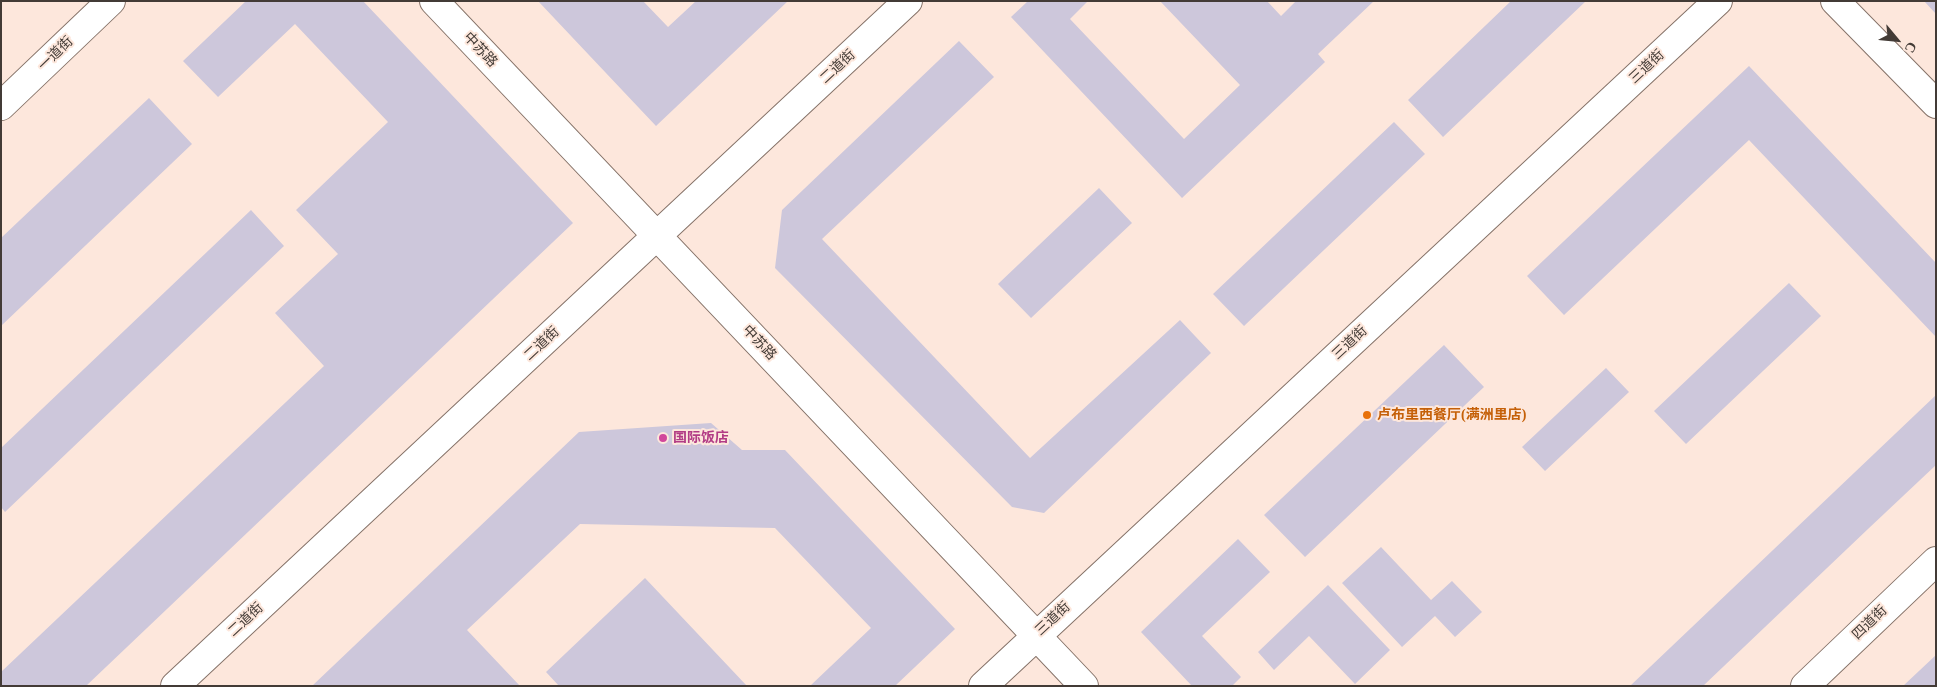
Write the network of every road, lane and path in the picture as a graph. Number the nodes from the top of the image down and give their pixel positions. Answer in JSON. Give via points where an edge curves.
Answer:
{"nodes":[{"id":1,"x":111,"y":1,"type":"edge"},
{"id":2,"x":434,"y":1,"type":"edge"},
{"id":3,"x":908,"y":1,"type":"edge"},
{"id":4,"x":1718,"y":1,"type":"edge"},
{"id":5,"x":1835,"y":1,"type":"edge"},
{"id":6,"x":1936,"y":104,"type":"edge"},
{"id":7,"x":1,"y":106,"type":"edge"},
{"id":8,"x":658,"y":237,"type":"junction"},
{"id":9,"x":1936,"y":561,"type":"edge"},
{"id":10,"x":1036,"y":636,"type":"junction"},
{"id":11,"x":175,"y":686,"type":"edge"},
{"id":12,"x":983,"y":686,"type":"edge"},
{"id":13,"x":1084,"y":686,"type":"edge"},
{"id":14,"x":1805,"y":686,"type":"edge"}],
"edges":[{"from":1,"to":7,"type":"street","name":"一道街"},
{"from":2,"to":8,"type":"street","name":"中苏路"},
{"from":3,"to":8,"type":"street","name":"二道街"},
{"from":4,"to":10,"type":"street","name":"三道街"},
{"from":5,"to":6,"type":"street"},
{"from":8,"to":10,"type":"street","name":"中苏路"},
{"from":8,"to":11,"type":"street","name":"二道街"},
{"from":9,"to":14,"type":"street","name":"四道街"},
{"from":10,"to":12,"type":"street","name":"三道街"},
{"from":10,"to":13,"type":"street","name":"中苏路"}]}
